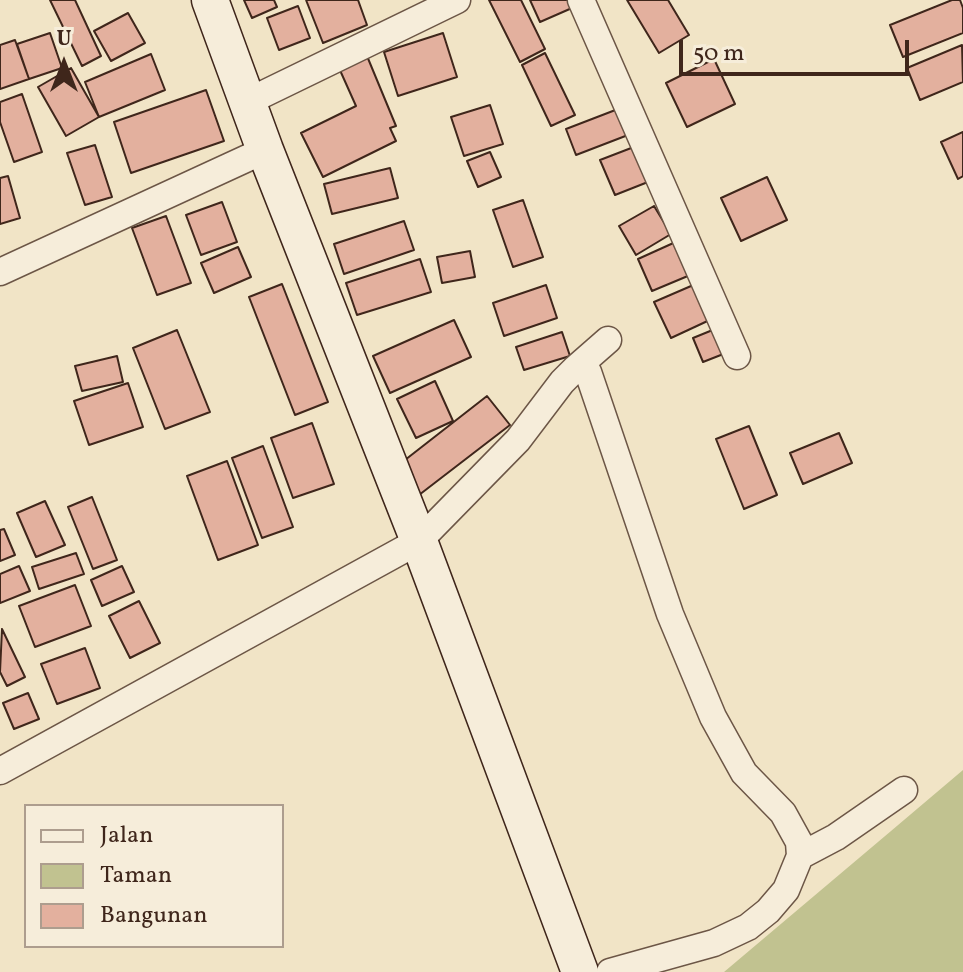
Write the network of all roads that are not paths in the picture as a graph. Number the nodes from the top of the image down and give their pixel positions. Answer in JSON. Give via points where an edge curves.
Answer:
{"nodes":[{"id":1,"x":210,"y":0,"type":"edge"},
{"id":2,"x":457,"y":0,"type":"edge"},
{"id":3,"x":581,"y":0,"type":"edge"},
{"id":4,"x":247,"y":102,"type":"junction"},
{"id":5,"x":265,"y":150,"type":"junction"},
{"id":6,"x":0,"y":272,"type":"edge"},
{"id":7,"x":608,"y":340,"type":"dead end"},
{"id":8,"x":737,"y":356,"type":"dead end"},
{"id":9,"x":576,"y":368,"type":"junction"},
{"id":10,"x":419,"y":541,"type":"junction"},
{"id":11,"x":0,"y":771,"type":"edge"},
{"id":12,"x":904,"y":790,"type":"dead end"},
{"id":13,"x":800,"y":856,"type":"junction"},
{"id":14,"x":583,"y":970,"type":"edge"}],
"edges":[{"from":1,"to":4,"type":"street"},
{"from":2,"to":4,"type":"street"},
{"from":3,"to":8,"type":"street"},
{"from":4,"to":5,"type":"street"},
{"from":5,"to":6,"type":"street"},
{"from":5,"to":10,"type":"street"},
{"from":7,"to":9,"type":"street"},
{"from":9,"to":10,"type":"street","via":[[518,440]]},
{"from":9,"to":13,"type":"street","via":[[588,372],[670,614],[713,717],[744,773],[783,813],[799,842]]},
{"from":10,"to":11,"type":"street"},
{"from":10,"to":14,"type":"street"},
{"from":12,"to":13,"type":"street"},
{"from":13,"to":14,"type":"street","via":[[786,890],[748,927],[714,943]]}]}
